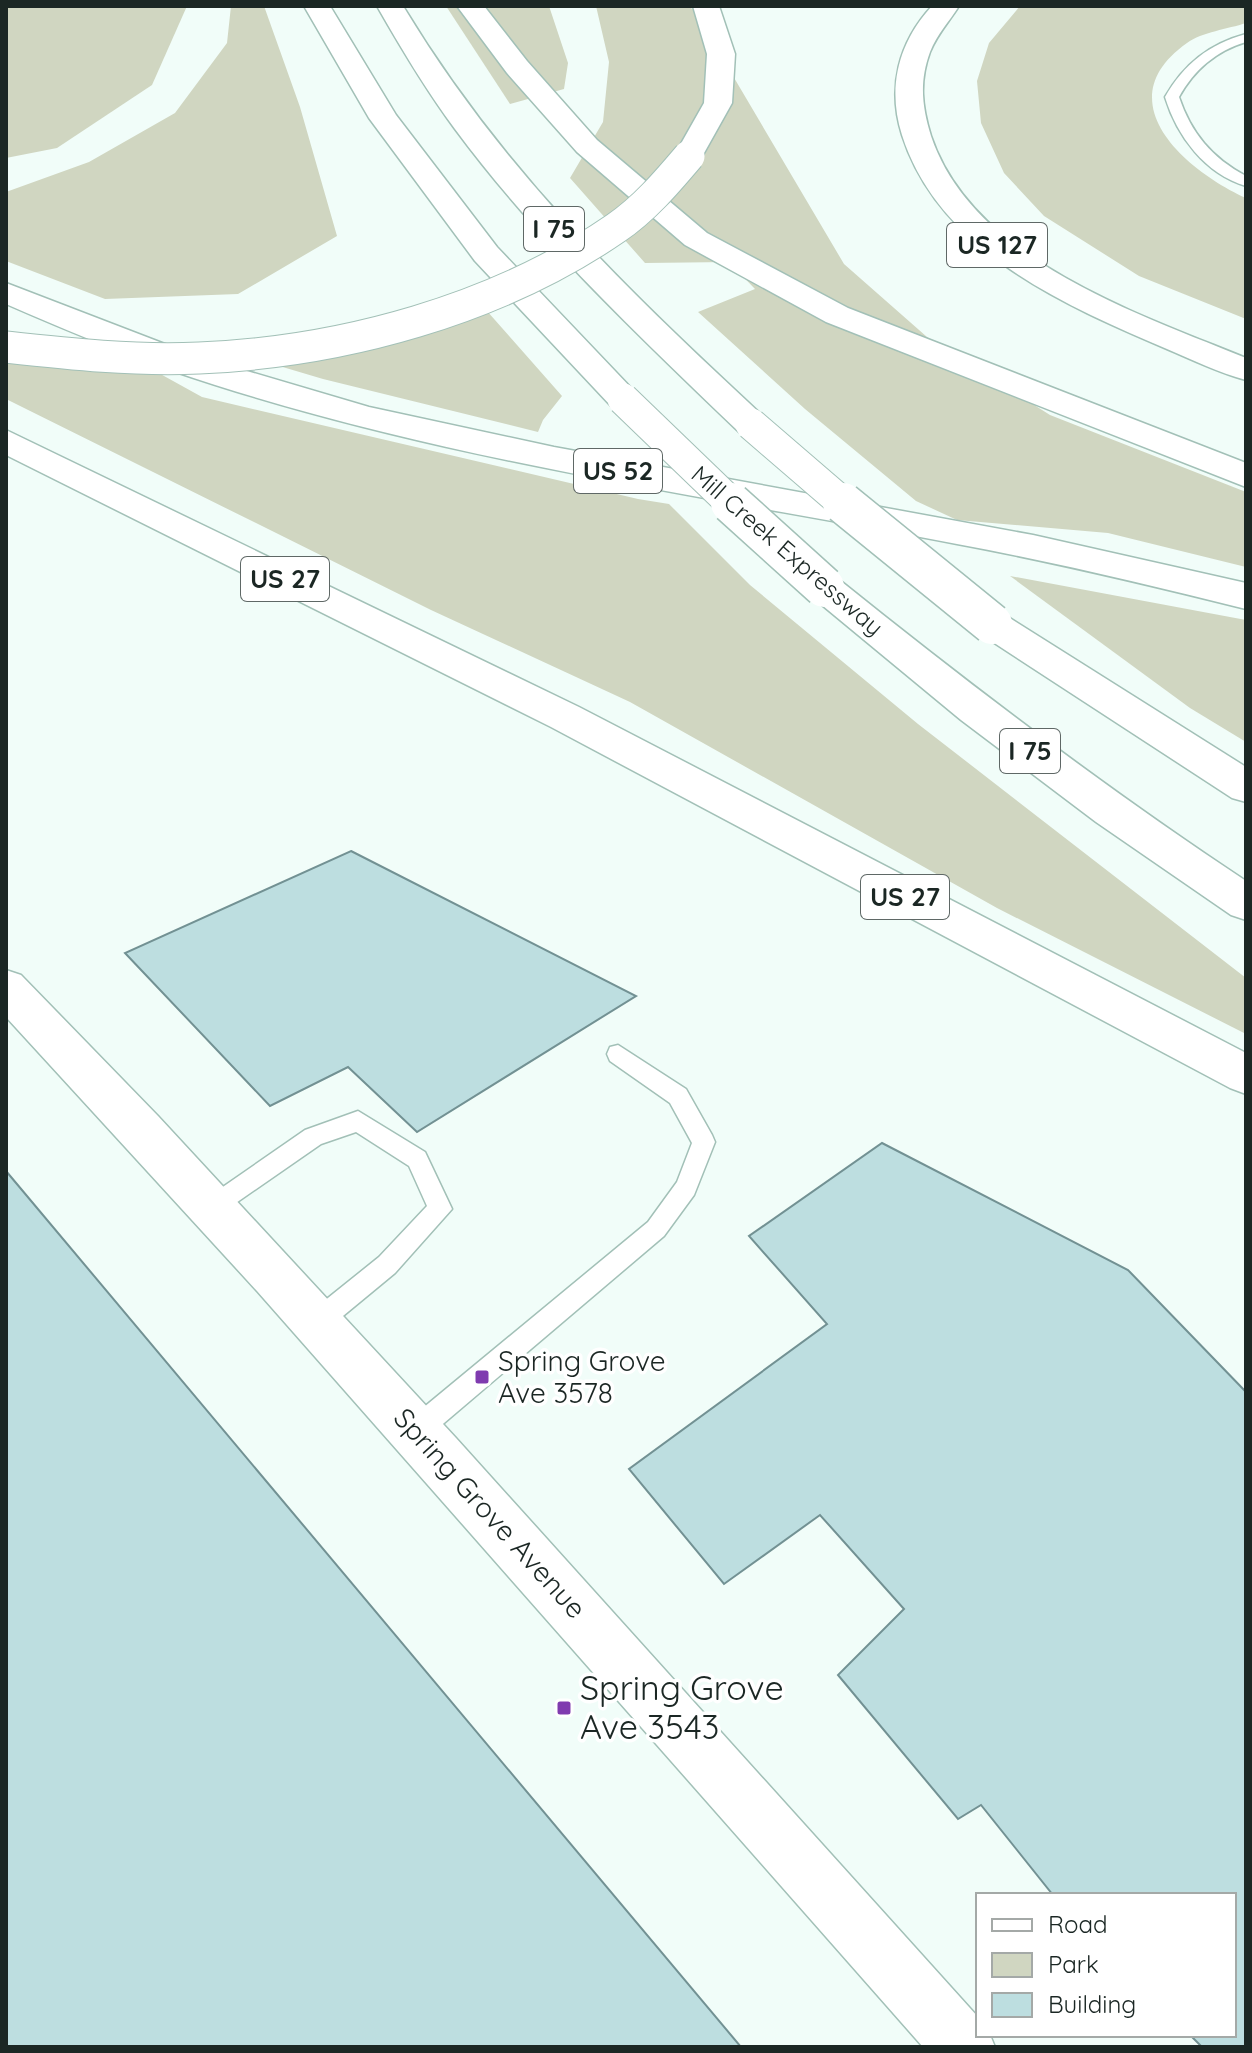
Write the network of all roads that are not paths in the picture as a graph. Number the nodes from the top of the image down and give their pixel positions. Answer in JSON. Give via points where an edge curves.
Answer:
{"nodes":[{"id":1,"x":317,"y":6,"type":"edge"},
{"id":2,"x":390,"y":6,"type":"edge"},
{"id":3,"x":470,"y":6,"type":"edge"},
{"id":4,"x":706,"y":6,"type":"edge"},
{"id":5,"x":946,"y":6,"type":"edge"},
{"id":6,"x":1246,"y":38,"type":"edge"},
{"id":7,"x":1246,"y":182,"type":"edge"},
{"id":8,"x":6,"y":292,"type":"edge"},
{"id":9,"x":6,"y":347,"type":"edge"},
{"id":10,"x":1246,"y":370,"type":"edge"},
{"id":11,"x":6,"y":441,"type":"edge"},
{"id":12,"x":1246,"y":476,"type":"edge"},
{"id":13,"x":1246,"y":596,"type":"edge"},
{"id":14,"x":1246,"y":787,"type":"edge"},
{"id":15,"x":1246,"y":903,"type":"edge"},
{"id":16,"x":6,"y":988,"type":"edge"},
{"id":17,"x":618,"y":1054,"type":"dead end"},
{"id":18,"x":1246,"y":1075,"type":"edge"},
{"id":19,"x":212,"y":1207,"type":"junction"},
{"id":20,"x":317,"y":1322,"type":"junction"},
{"id":21,"x":415,"y":1431,"type":"junction"},
{"id":22,"x":964,"y":2047,"type":"edge"}],
"edges":[{"from":1,"to":15,"type":"main road","name":"Mill Creek Expressway","number":"I 75","bridge":true,"via":[[383,118],[477,243],[734,508],[975,710]]},
{"from":2,"to":14,"type":"main road","number":"I 75","bridge":true,"via":[[451,102],[558,234],[751,424],[992,624]]},
{"from":3,"to":12,"type":"main road","via":[[587,146],[696,239],[837,315]]},
{"from":4,"to":9,"type":"main road","bridge":true,"via":[[721,54],[718,103],[689,156],[618,227],[560,263],[401,325],[306,346],[202,358],[105,358]]},
{"from":5,"to":10,"type":"main road","number":"US 127","via":[[922,39],[908,101],[913,134],[927,167],[951,201],[984,234],[1049,281]]},
{"from":6,"to":7,"type":"lane","via":[[1202,58],[1172,97],[1179,122],[1198,148]]},
{"from":8,"to":13,"type":"main road","number":"US 52","via":[[209,374],[357,416],[503,450],[1031,546]]},
{"from":11,"to":18,"type":"main road","number":"US 27","via":[[565,717]]},
{"from":16,"to":19,"type":"main road","name":"Spring Grove Avenue"},
{"from":17,"to":21,"type":"lane","via":[[678,1096],[704,1142],[686,1188],[656,1229]]},
{"from":19,"to":20,"type":"main road","name":"Spring Grove Avenue"},
{"from":19,"to":20,"type":"lane","via":[[313,1137],[358,1121],[417,1159],[440,1209],[387,1265]]},
{"from":20,"to":21,"type":"main road","name":"Spring Grove Avenue"},
{"from":21,"to":22,"type":"main road","name":"Spring Grove Avenue"}]}
